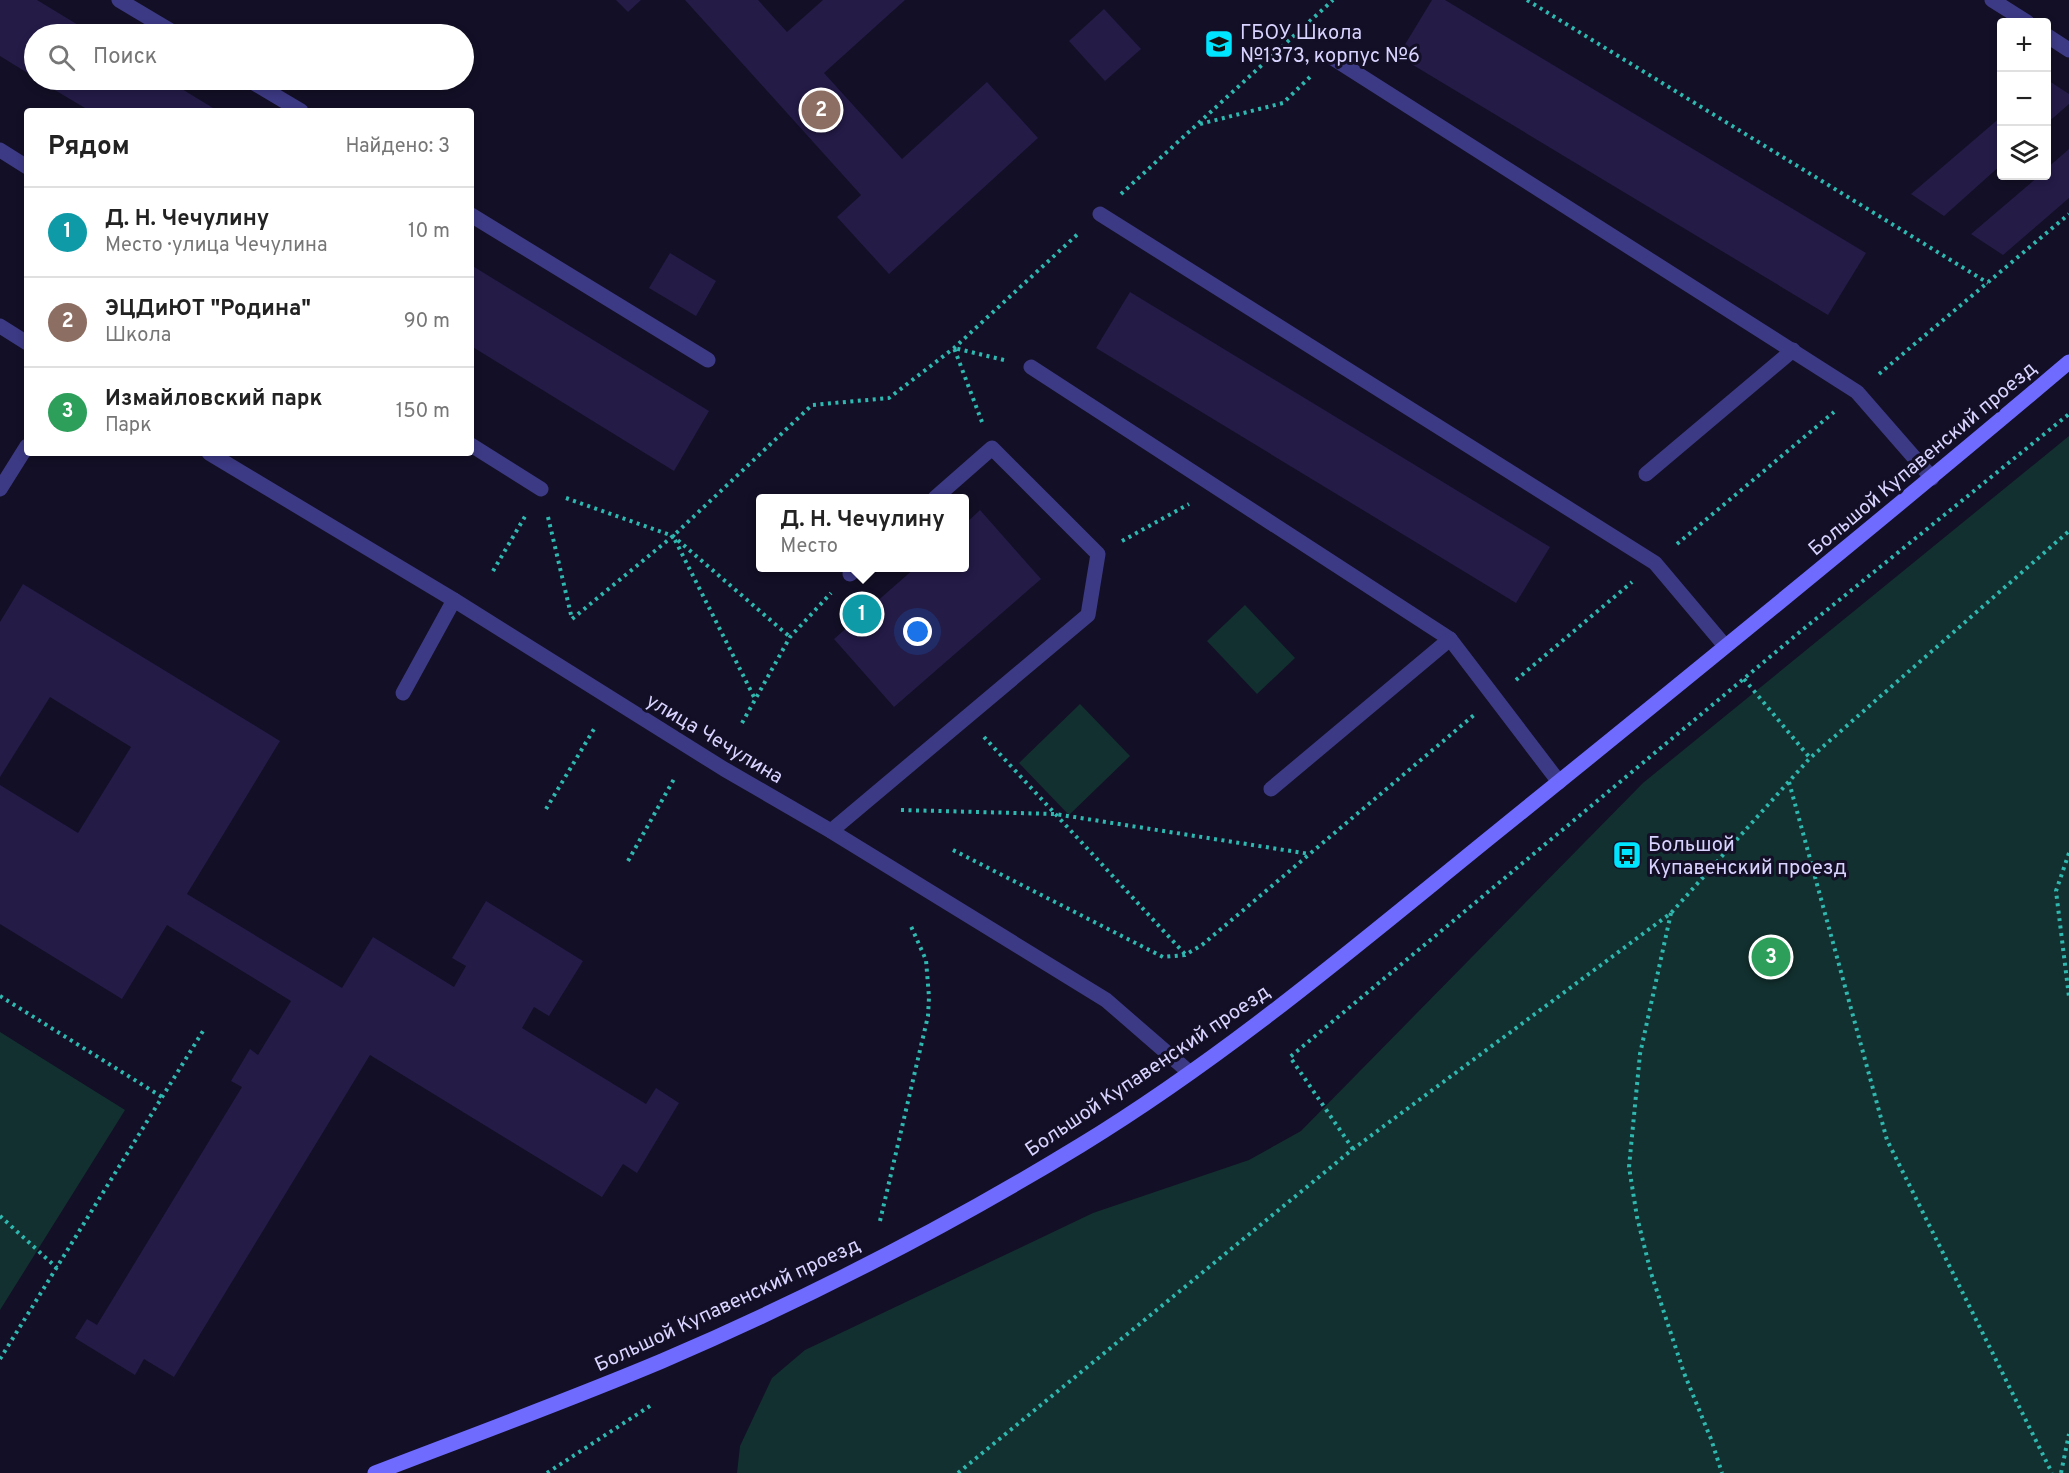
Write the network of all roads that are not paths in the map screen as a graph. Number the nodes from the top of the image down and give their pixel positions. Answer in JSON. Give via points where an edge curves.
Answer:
{"nodes":[{"id":1,"x":119,"y":0,"type":"edge"},
{"id":2,"x":1992,"y":0,"type":"edge"},
{"id":3,"x":2021,"y":18,"type":"edge"},
{"id":4,"x":159,"y":24,"type":"edge"},
{"id":5,"x":2051,"y":39,"type":"edge"},
{"id":6,"x":2069,"y":50,"type":"edge"},
{"id":7,"x":1331,"y":57,"type":"road end"},
{"id":8,"x":266,"y":90,"type":"edge"},
{"id":9,"x":296,"y":108,"type":"edge"},
{"id":10,"x":0,"y":150,"type":"edge"},
{"id":11,"x":24,"y":165,"type":"edge"},
{"id":12,"x":1100,"y":214,"type":"road end"},
{"id":13,"x":474,"y":217,"type":"edge"},
{"id":14,"x":0,"y":327,"type":"edge"},
{"id":15,"x":24,"y":341,"type":"edge"},
{"id":16,"x":1793,"y":350,"type":"junction"},
{"id":17,"x":708,"y":360,"type":"dead end"},
{"id":18,"x":2069,"y":363,"type":"edge"},
{"id":19,"x":1031,"y":367,"type":"road end"},
{"id":20,"x":474,"y":447,"type":"edge"},
{"id":21,"x":24,"y":451,"type":"edge"},
{"id":22,"x":214,"y":456,"type":"edge"},
{"id":23,"x":1646,"y":474,"type":"dead end"},
{"id":24,"x":1932,"y":478,"type":"junction"},
{"id":25,"x":0,"y":489,"type":"edge"},
{"id":26,"x":541,"y":489,"type":"road end"},
{"id":27,"x":940,"y":494,"type":"edge"},
{"id":28,"x":454,"y":600,"type":"junction"},
{"id":29,"x":1450,"y":639,"type":"junction"},
{"id":30,"x":1725,"y":646,"type":"junction"},
{"id":31,"x":403,"y":693,"type":"dead end"},
{"id":32,"x":1559,"y":782,"type":"junction"},
{"id":33,"x":1271,"y":789,"type":"dead end"},
{"id":34,"x":831,"y":831,"type":"junction"},
{"id":35,"x":1190,"y":1072,"type":"junction"},
{"id":36,"x":381,"y":1472,"type":"edge"}],
"edges":[{"from":1,"to":4,"type":"street"},
{"from":2,"to":3,"type":"street"},
{"from":5,"to":6,"type":"street"},
{"from":7,"to":16,"type":"street"},
{"from":8,"to":9,"type":"street"},
{"from":10,"to":11,"type":"street"},
{"from":12,"to":30,"type":"street","via":[[1655,563]]},
{"from":13,"to":17,"type":"street"},
{"from":14,"to":15,"type":"street"},
{"from":16,"to":23,"type":"street"},
{"from":16,"to":24,"type":"street","via":[[1857,392]]},
{"from":18,"to":24,"type":"main road","name":"Большой Купавенский проезд"},
{"from":19,"to":29,"type":"street"},
{"from":20,"to":26,"type":"street"},
{"from":21,"to":25,"type":"street"},
{"from":22,"to":28,"type":"street","name":"улица Чечулина"},
{"from":24,"to":30,"type":"main road","name":"Большой Купавенский проезд"},
{"from":27,"to":34,"type":"street","via":[[992,448],[1098,554],[1088,615]]},
{"from":28,"to":31,"type":"street"},
{"from":28,"to":34,"type":"street","name":"улица Чечулина","via":[[724,769]]},
{"from":29,"to":32,"type":"street"},
{"from":29,"to":33,"type":"street"},
{"from":30,"to":32,"type":"main road","name":"Большой Купавенский проезд"},
{"from":32,"to":35,"type":"main road","name":"Большой Купавенский проезд","via":[[1262,1022]]},
{"from":34,"to":35,"type":"street","name":"улица Чечулина","via":[[1106,1000]]},
{"from":35,"to":36,"type":"main road","name":"Большой Купавенский проезд","via":[[1084,1143],[963,1214],[800,1298],[632,1373]]}]}
